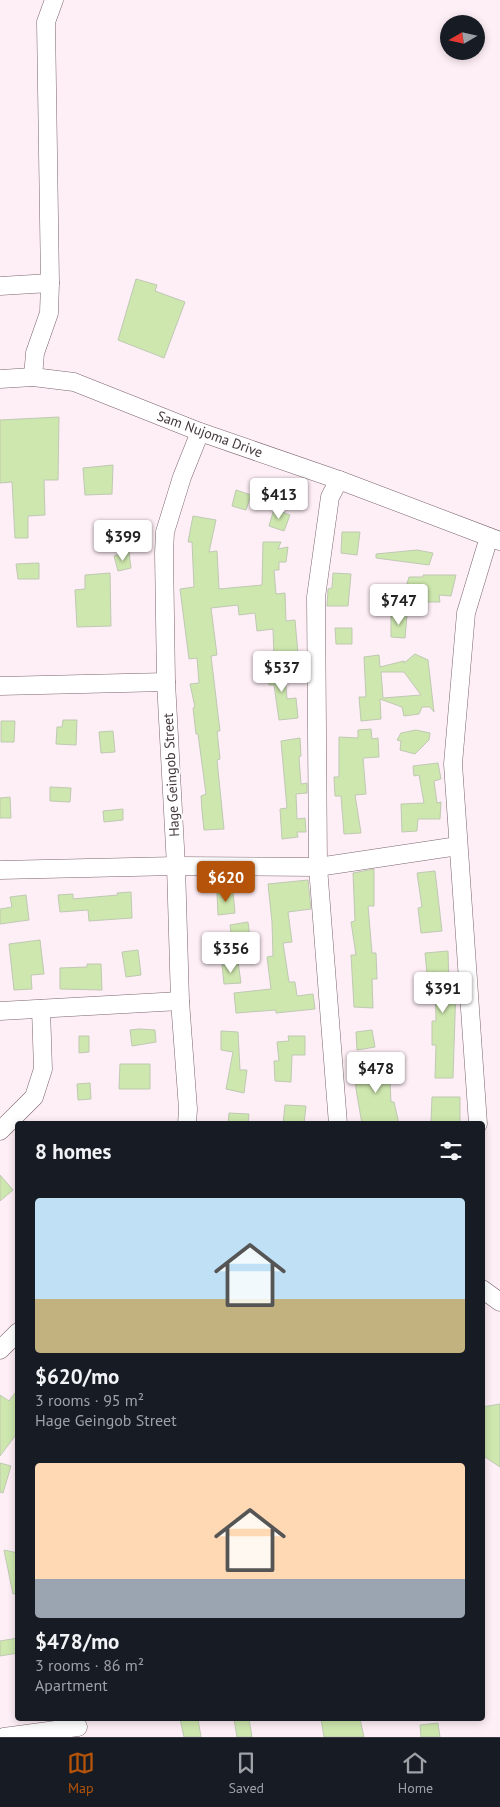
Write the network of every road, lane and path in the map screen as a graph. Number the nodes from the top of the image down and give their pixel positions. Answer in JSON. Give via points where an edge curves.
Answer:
{"nodes":[{"id":1,"x":54,"y":0,"type":"edge"},
{"id":2,"x":50,"y":283,"type":"junction"},
{"id":3,"x":0,"y":286,"type":"edge"},
{"id":4,"x":33,"y":377,"type":"junction"},
{"id":5,"x":0,"y":379,"type":"edge"},
{"id":6,"x":200,"y":432,"type":"junction"},
{"id":7,"x":339,"y":480,"type":"junction"},
{"id":8,"x":494,"y":539,"type":"edge"},
{"id":9,"x":166,"y":682,"type":"junction"},
{"id":10,"x":0,"y":686,"type":"edge"},
{"id":11,"x":458,"y":846,"type":"junction"},
{"id":12,"x":176,"y":866,"type":"junction"},
{"id":13,"x":318,"y":867,"type":"junction"},
{"id":14,"x":0,"y":870,"type":"edge"},
{"id":15,"x":180,"y":1001,"type":"junction"},
{"id":16,"x":41,"y":1009,"type":"junction"},
{"id":17,"x":0,"y":1011,"type":"edge"},
{"id":18,"x":187,"y":1121,"type":"edge"},
{"id":19,"x":338,"y":1121,"type":"edge"},
{"id":20,"x":478,"y":1121,"type":"edge"},
{"id":21,"x":0,"y":1131,"type":"edge"},
{"id":22,"x":485,"y":1291,"type":"edge"},
{"id":23,"x":500,"y":1302,"type":"edge"},
{"id":24,"x":15,"y":1335,"type":"edge"},
{"id":25,"x":0,"y":1350,"type":"edge"},
{"id":26,"x":78,"y":1728,"type":"edge"},
{"id":27,"x":4,"y":1737,"type":"edge"}],
"edges":[{"from":1,"to":2,"type":"street","via":[[46,22]]},
{"from":2,"to":3,"type":"street"},
{"from":2,"to":4,"type":"street","via":[[49,313],[35,353]]},
{"from":4,"to":5,"type":"street","name":"Sam Nujoma Drive"},
{"from":4,"to":6,"type":"street","name":"Sam Nujoma Drive","via":[[74,382]]},
{"from":6,"to":7,"type":"street","name":"Sam Nujoma Drive"},
{"from":6,"to":9,"type":"street","name":"Hage Geingob Street","via":[[165,532]]},
{"from":7,"to":8,"type":"street","name":"Sam Nujoma Drive"},
{"from":7,"to":13,"type":"street","via":[[330,497],[316,597]]},
{"from":8,"to":11,"type":"street","via":[[466,613],[453,764]]},
{"from":9,"to":10,"type":"street"},
{"from":9,"to":12,"type":"street","name":"Hage Geingob Street"},
{"from":11,"to":13,"type":"street"},
{"from":11,"to":20,"type":"street"},
{"from":12,"to":13,"type":"street"},
{"from":12,"to":14,"type":"street"},
{"from":12,"to":15,"type":"street","name":"Hage Geingob Street"},
{"from":13,"to":19,"type":"street"},
{"from":15,"to":16,"type":"street"},
{"from":15,"to":18,"type":"street","name":"Hage Geingob Street"},
{"from":16,"to":17,"type":"street"},
{"from":16,"to":21,"type":"street","via":[[43,1069],[34,1097]]},
{"from":22,"to":23,"type":"street"},
{"from":24,"to":25,"type":"street"},
{"from":26,"to":27,"type":"street"}]}
